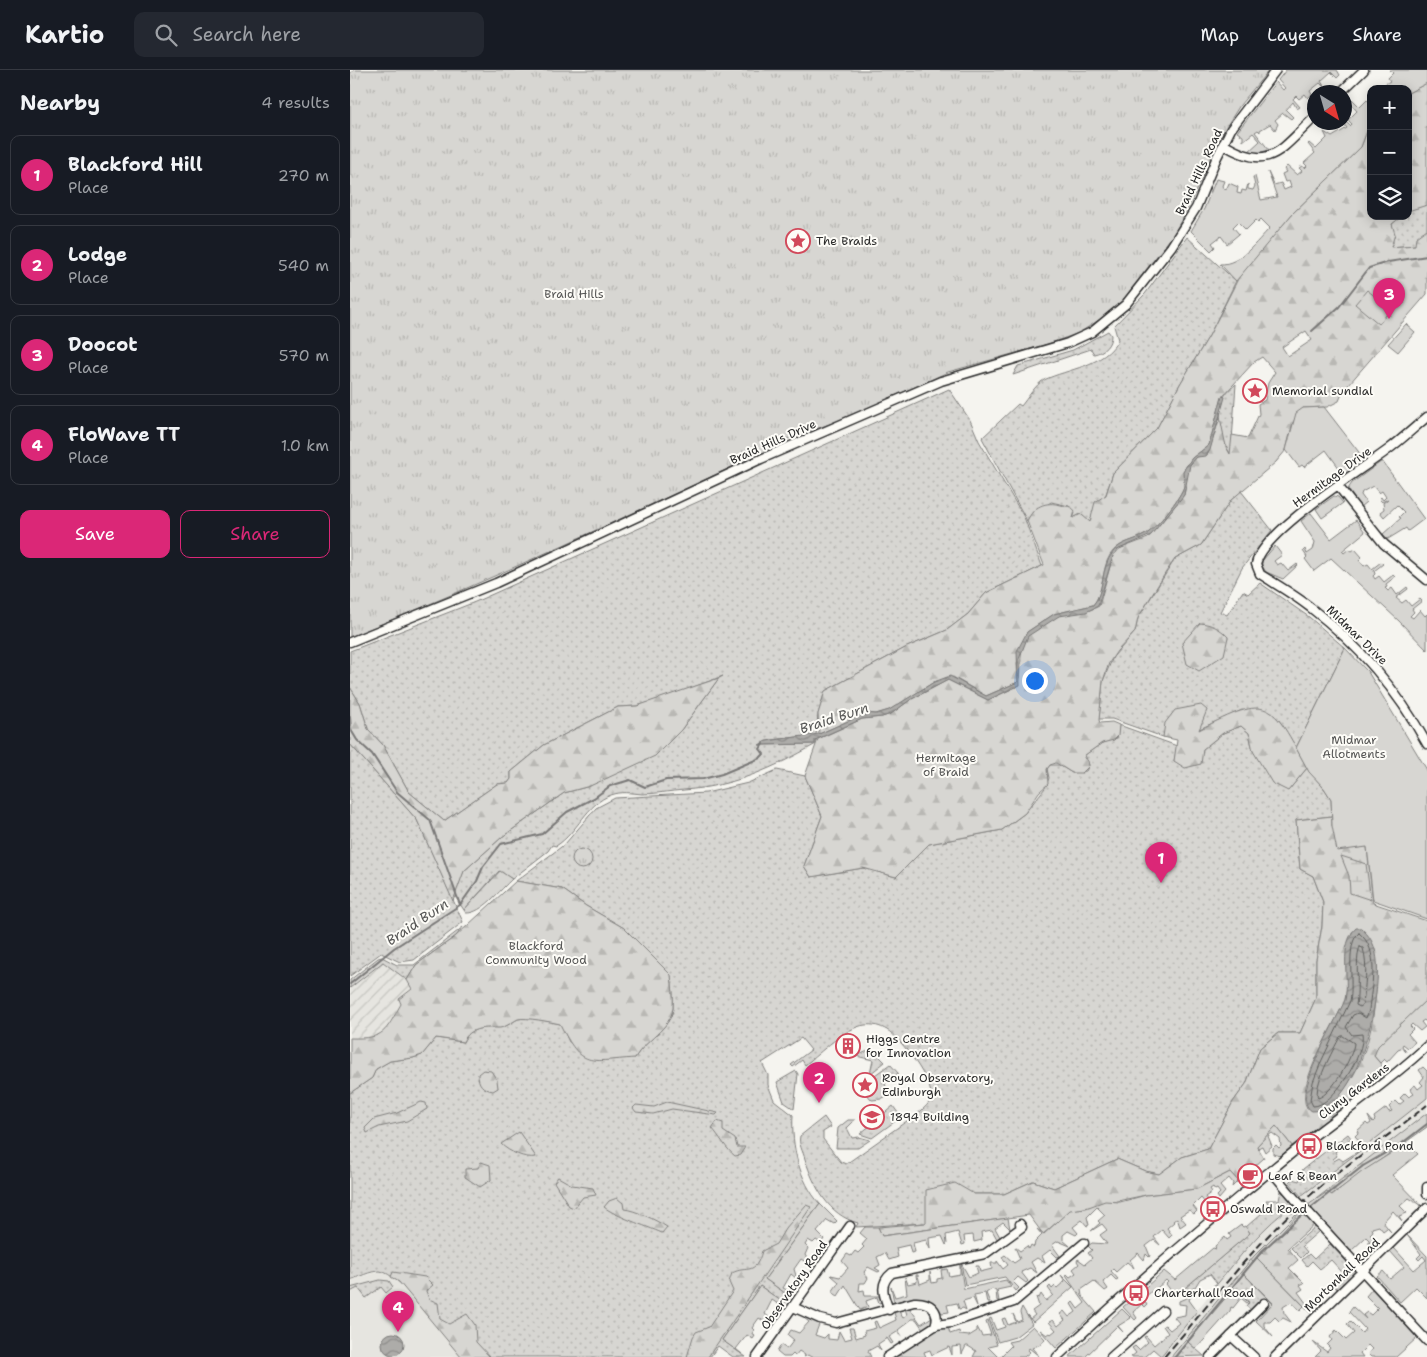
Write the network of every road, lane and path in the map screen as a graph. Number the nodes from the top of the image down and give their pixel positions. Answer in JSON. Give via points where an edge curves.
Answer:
{"nodes":[{"id":1,"x":1276,"y":70,"type":"edge"},
{"id":2,"x":1364,"y":70,"type":"edge"},
{"id":3,"x":1348,"y":85,"type":"edge"},
{"id":4,"x":1307,"y":125,"type":"edge"},
{"id":5,"x":1223,"y":144,"type":"junction"},
{"id":6,"x":1179,"y":236,"type":"joint"},
{"id":7,"x":1427,"y":417,"type":"edge"},
{"id":8,"x":1338,"y":486,"type":"junction"},
{"id":9,"x":1257,"y":560,"type":"joint"},
{"id":10,"x":1427,"y":580,"type":"edge"},
{"id":11,"x":350,"y":642,"type":"edge"},
{"id":12,"x":1427,"y":744,"type":"edge"},
{"id":13,"x":1427,"y":1046,"type":"edge"},
{"id":14,"x":1271,"y":1171,"type":"junction"},
{"id":15,"x":1427,"y":1187,"type":"edge"},
{"id":16,"x":1427,"y":1194,"type":"edge"},
{"id":17,"x":1426,"y":1210,"type":"edge"},
{"id":18,"x":1020,"y":1224,"type":"dead end"},
{"id":19,"x":850,"y":1226,"type":"dead end"},
{"id":20,"x":1084,"y":1243,"type":"dead end"},
{"id":21,"x":1362,"y":1270,"type":"junction"},
{"id":22,"x":1264,"y":1303,"type":"dead end"},
{"id":23,"x":793,"y":1307,"type":"junction"},
{"id":24,"x":889,"y":1310,"type":"junction"},
{"id":25,"x":1163,"y":1311,"type":"dead end"},
{"id":26,"x":936,"y":1325,"type":"junction"},
{"id":27,"x":1231,"y":1336,"type":"junction"},
{"id":28,"x":1427,"y":1341,"type":"edge"},
{"id":29,"x":757,"y":1357,"type":"edge"},
{"id":30,"x":887,"y":1357,"type":"edge"},
{"id":31,"x":1057,"y":1357,"type":"edge"},
{"id":32,"x":1111,"y":1357,"type":"edge"},
{"id":33,"x":1210,"y":1357,"type":"edge"},
{"id":34,"x":1254,"y":1357,"type":"edge"},
{"id":35,"x":1275,"y":1357,"type":"edge"}],
"edges":[{"from":1,"to":5,"type":"street","name":"Braid Hills Road","via":[[1239,117]]},
{"from":2,"to":3,"type":"street"},
{"from":4,"to":5,"type":"street","via":[[1283,147],[1265,158],[1248,158]]},
{"from":5,"to":6,"type":"street","name":"Braid Hills Road","via":[[1196,208]]},
{"from":6,"to":11,"type":"street","name":"Braid Hills Drive","via":[[1121,310],[1081,338],[941,381],[762,459],[496,583]]},
{"from":7,"to":8,"type":"street","name":"Hermitage Drive"},
{"from":8,"to":9,"type":"street","name":"Hermitage Drive","via":[[1288,525]]},
{"from":8,"to":10,"type":"street","via":[[1384,544]]},
{"from":9,"to":12,"type":"street","name":"Midmar Drive","via":[[1256,568],[1260,574],[1317,612],[1363,654],[1404,705]]},
{"from":13,"to":14,"type":"street","name":"Cluny Gardens"},
{"from":14,"to":21,"type":"street","bridge":true},
{"from":14,"to":31,"type":"street","via":[[1167,1257]]},
{"from":15,"to":16,"type":"street"},
{"from":17,"to":21,"type":"street","name":"Mortonhall Road"},
{"from":18,"to":24,"type":"street","via":[[1022,1227],[985,1254],[890,1274],[883,1286]]},
{"from":19,"to":23,"type":"street","name":"Observatory Road"},
{"from":20,"to":26,"type":"street","via":[[1014,1302],[952,1323]]},
{"from":21,"to":28,"type":"street"},
{"from":21,"to":35,"type":"street","name":"Mortonhall Road"},
{"from":22,"to":27,"type":"street"},
{"from":23,"to":24,"type":"street","via":[[820,1320],[836,1323]]},
{"from":23,"to":29,"type":"street","name":"Observatory Road"},
{"from":24,"to":26,"type":"street","via":[[914,1302],[926,1303],[935,1311]]},
{"from":25,"to":32,"type":"street"},
{"from":26,"to":30,"type":"street"},
{"from":27,"to":33,"type":"street"},
{"from":27,"to":34,"type":"street"}]}
